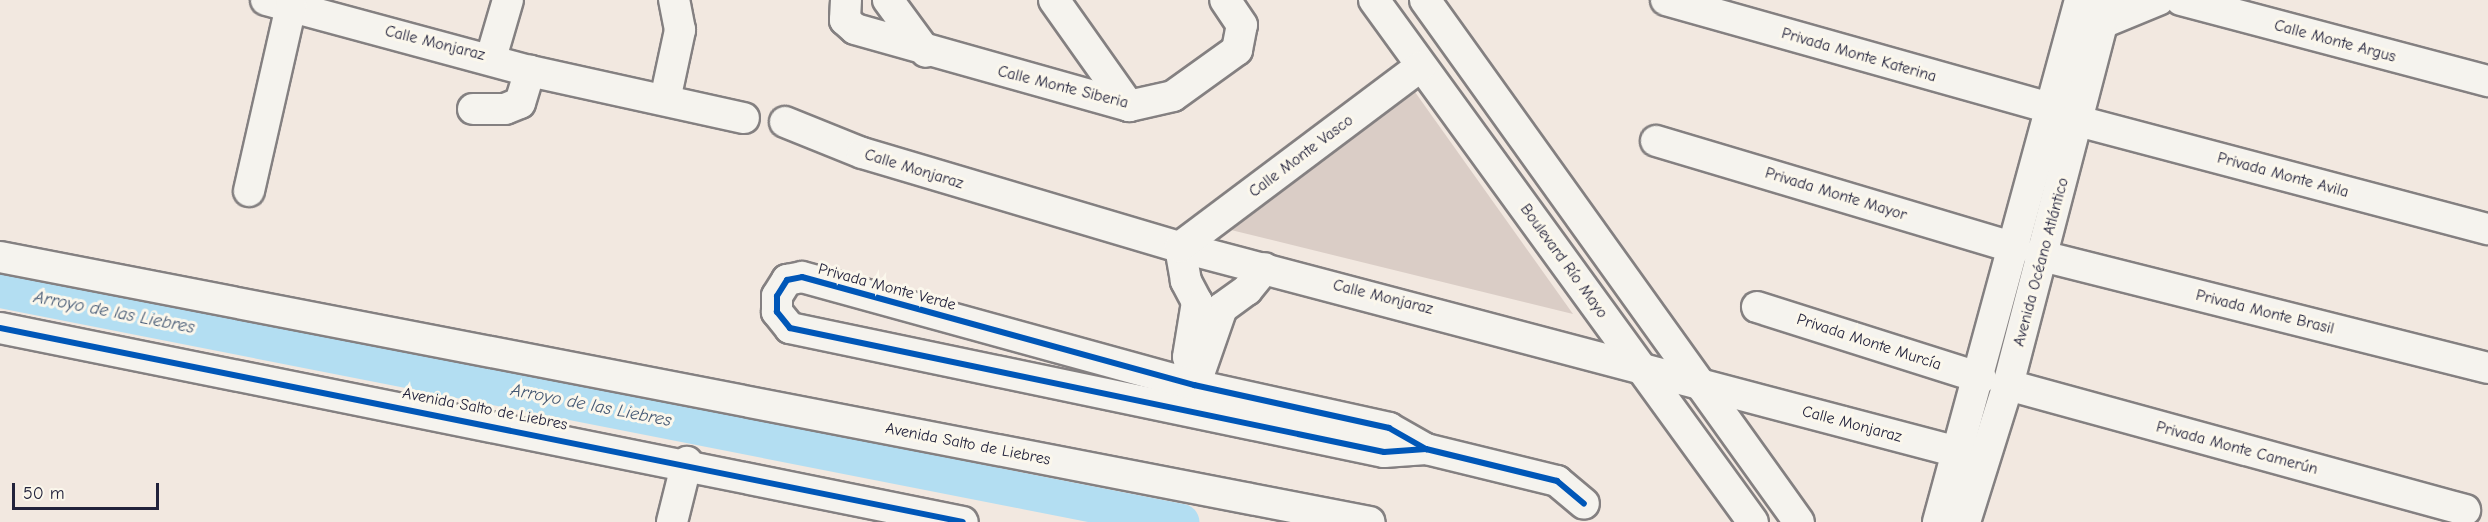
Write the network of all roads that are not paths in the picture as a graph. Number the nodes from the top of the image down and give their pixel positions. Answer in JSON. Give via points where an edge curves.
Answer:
{"nodes":[{"id":1,"x":486,"y":0,"type":"edge"},
{"id":2,"x":507,"y":0,"type":"edge"},
{"id":3,"x":674,"y":0,"type":"edge"},
{"id":4,"x":846,"y":0,"type":"edge"},
{"id":5,"x":888,"y":0,"type":"edge"},
{"id":6,"x":1054,"y":0,"type":"edge"},
{"id":7,"x":1225,"y":0,"type":"edge"},
{"id":8,"x":1374,"y":0,"type":"edge"},
{"id":9,"x":1425,"y":0,"type":"edge"},
{"id":10,"x":1666,"y":0,"type":"edge"},
{"id":11,"x":2158,"y":0,"type":"edge"},
{"id":12,"x":2181,"y":0,"type":"edge"},
{"id":13,"x":279,"y":3,"type":"edge"},
{"id":14,"x":2087,"y":7,"type":"edge"},
{"id":15,"x":926,"y":52,"type":"junction"},
{"id":16,"x":481,"y":55,"type":"junction"},
{"id":17,"x":1421,"y":66,"type":"junction"},
{"id":18,"x":530,"y":71,"type":"junction"},
{"id":19,"x":2488,"y":81,"type":"edge"},
{"id":20,"x":665,"y":100,"type":"junction"},
{"id":21,"x":1130,"y":106,"type":"junction"},
{"id":22,"x":473,"y":110,"type":"dead end"},
{"id":23,"x":2065,"y":115,"type":"junction"},
{"id":24,"x":744,"y":118,"type":"dead end"},
{"id":25,"x":785,"y":122,"type":"dead end"},
{"id":26,"x":1656,"y":141,"type":"dead end"},
{"id":27,"x":249,"y":191,"type":"dead end"},
{"id":28,"x":2488,"y":229,"type":"edge"},
{"id":29,"x":1180,"y":247,"type":"junction"},
{"id":30,"x":2029,"y":252,"type":"junction"},
{"id":31,"x":0,"y":257,"type":"edge"},
{"id":32,"x":1264,"y":268,"type":"junction"},
{"id":33,"x":1210,"y":305,"type":"junction"},
{"id":34,"x":1757,"y":307,"type":"dead end"},
{"id":35,"x":0,"y":328,"type":"edge"},
{"id":36,"x":1639,"y":364,"type":"junction"},
{"id":37,"x":2488,"y":368,"type":"edge"},
{"id":38,"x":1995,"y":382,"type":"junction"},
{"id":39,"x":1699,"y":383,"type":"junction"},
{"id":40,"x":1194,"y":385,"type":"junction"},
{"id":41,"x":1163,"y":403,"type":"junction"},
{"id":42,"x":1210,"y":413,"type":"junction"},
{"id":43,"x":1426,"y":449,"type":"junction"},
{"id":44,"x":1971,"y":455,"type":"junction"},
{"id":45,"x":687,"y":462,"type":"junction"},
{"id":46,"x":1584,"y":504,"type":"dead end"},
{"id":47,"x":2465,"y":510,"type":"dead end"},
{"id":48,"x":1957,"y":520,"type":"edge"},
{"id":49,"x":672,"y":522,"type":"edge"},
{"id":50,"x":963,"y":522,"type":"edge"},
{"id":51,"x":1370,"y":522,"type":"edge"},
{"id":52,"x":1753,"y":522,"type":"edge"},
{"id":53,"x":1799,"y":522,"type":"edge"}],
"edges":[{"from":1,"to":16,"type":"street"},
{"from":2,"to":16,"type":"street"},
{"from":3,"to":20,"type":"street","via":[[680,30]]},
{"from":4,"to":15,"type":"street","name":"Calle Monte Siberia","via":[[848,24]]},
{"from":5,"to":15,"type":"street"},
{"from":6,"to":21,"type":"street"},
{"from":7,"to":21,"type":"street","name":"Calle Monte Siberia","via":[[1242,25],[1237,50],[1173,96]]},
{"from":8,"to":17,"type":"street","name":"Boulevard Río Mayo"},
{"from":9,"to":39,"type":"street"},
{"from":10,"to":23,"type":"street","name":"Privada Monte Katerina"},
{"from":11,"to":14,"type":"street"},
{"from":12,"to":19,"type":"street","name":"Calle Monte Argus"},
{"from":13,"to":16,"type":"street","name":"Calle Monjaraz"},
{"from":13,"to":27,"type":"street"},
{"from":14,"to":23,"type":"street","name":"Avenida Océano Atlántico"},
{"from":15,"to":21,"type":"street","name":"Calle Monte Siberia"},
{"from":16,"to":18,"type":"street","name":"Calle Monjaraz"},
{"from":17,"to":29,"type":"street","name":"Calle Monte Vasco"},
{"from":17,"to":36,"type":"street","name":"Boulevard Río Mayo"},
{"from":18,"to":20,"type":"street","name":"Calle Monjaraz"},
{"from":18,"to":22,"type":"street","via":[[520,103],[505,110]]},
{"from":20,"to":24,"type":"street","name":"Calle Monjaraz"},
{"from":23,"to":28,"type":"street","name":"Privada Monte Avila"},
{"from":23,"to":30,"type":"street","name":"Avenida Océano Atlántico"},
{"from":25,"to":29,"type":"street","name":"Calle Monjaraz","via":[[862,153]]},
{"from":26,"to":30,"type":"street","name":"Privada Monte Mayor"},
{"from":29,"to":32,"type":"street","name":"Calle Monjaraz"},
{"from":29,"to":33,"type":"street","via":[[1186,281]]},
{"from":30,"to":37,"type":"street","name":"Privada Monte Brasil"},
{"from":30,"to":38,"type":"street","name":"Avenida Océano Atlántico"},
{"from":31,"to":51,"type":"street","name":"Avenida Salto de Liebres"},
{"from":32,"to":33,"type":"street","via":[[1247,290]]},
{"from":32,"to":36,"type":"street","name":"Calle Monjaraz"},
{"from":33,"to":40,"type":"street","via":[[1188,357]]},
{"from":34,"to":38,"type":"street","name":"Privada Monte Murcía"},
{"from":35,"to":45,"type":"street","name":"Avenida Salto de Liebres"},
{"from":36,"to":39,"type":"street","name":"Calle Monjaraz"},
{"from":36,"to":52,"type":"street","name":"Boulevard Río Mayo"},
{"from":38,"to":44,"type":"street","name":"Avenida Océano Atlántico"},
{"from":38,"to":47,"type":"street","name":"Privada Monte Camerún"},
{"from":39,"to":44,"type":"street","name":"Calle Monjaraz"},
{"from":39,"to":53,"type":"street"},
{"from":40,"to":41,"type":"street"},
{"from":40,"to":41,"type":"street","name":"Privada Monte Verde","via":[[802,277],[786,280],[777,296],[777,312],[790,328]]},
{"from":40,"to":42,"type":"street"},
{"from":40,"to":43,"type":"street","name":"Privada Monte Verde","via":[[1389,428]]},
{"from":41,"to":42,"type":"street","name":"Privada Monte Verde"},
{"from":42,"to":43,"type":"street","name":"Privada Monte Verde","via":[[1384,452]]},
{"from":43,"to":46,"type":"street","name":"Privada Monte Verde","via":[[1557,481]]},
{"from":44,"to":48,"type":"street","name":"Avenida Océano Atlántico"},
{"from":45,"to":49,"type":"street"},
{"from":45,"to":50,"type":"street","name":"Avenida Salto de Liebres"}]}
